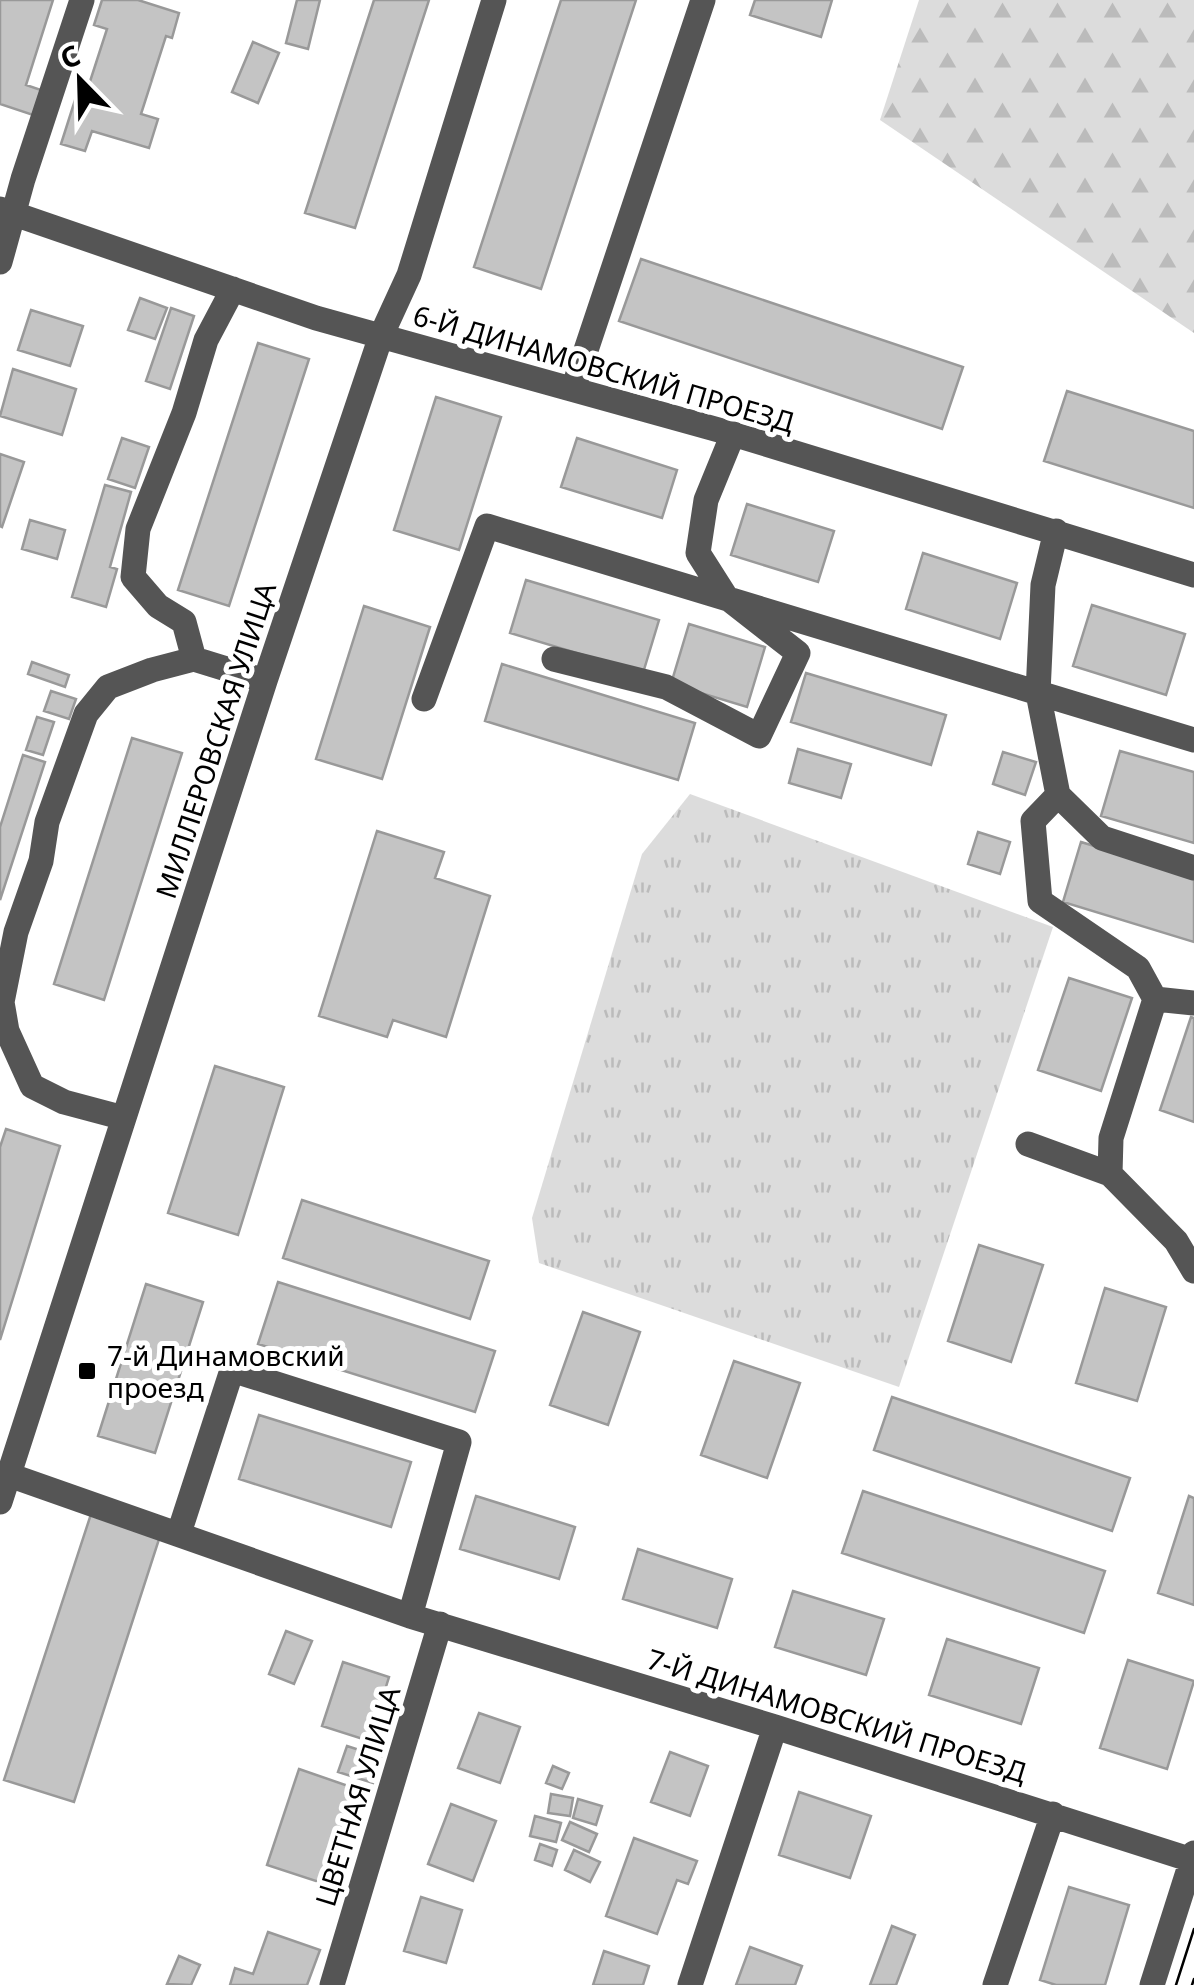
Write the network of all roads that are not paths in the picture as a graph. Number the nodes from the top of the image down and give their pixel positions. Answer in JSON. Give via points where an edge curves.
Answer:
{"nodes":[{"id":1,"x":82,"y":0,"type":"edge"},
{"id":2,"x":494,"y":0,"type":"edge"},
{"id":3,"x":703,"y":0,"type":"edge"},
{"id":4,"x":7,"y":211,"type":"edge"},
{"id":5,"x":0,"y":262,"type":"edge"},
{"id":6,"x":233,"y":289,"type":"junction"},
{"id":7,"x":381,"y":336,"type":"junction"},
{"id":8,"x":572,"y":389,"type":"junction"},
{"id":9,"x":733,"y":434,"type":"junction"},
{"id":10,"x":1056,"y":531,"type":"junction"},
{"id":11,"x":1194,"y":575,"type":"edge"},
{"id":12,"x":726,"y":598,"type":"junction"},
{"id":13,"x":194,"y":659,"type":"junction"},
{"id":14,"x":554,"y":659,"type":"dead end"},
{"id":15,"x":265,"y":682,"type":"junction"},
{"id":16,"x":1038,"y":693,"type":"junction"},
{"id":17,"x":424,"y":699,"type":"dead end"},
{"id":18,"x":1194,"y":740,"type":"edge"},
{"id":19,"x":1058,"y":795,"type":"junction"},
{"id":20,"x":1194,"y":868,"type":"edge"},
{"id":21,"x":1156,"y":999,"type":"junction"},
{"id":22,"x":1194,"y":1002,"type":"edge"},
{"id":23,"x":124,"y":1118,"type":"junction"},
{"id":24,"x":1028,"y":1144,"type":"dead end"},
{"id":25,"x":1110,"y":1174,"type":"junction"},
{"id":26,"x":1194,"y":1270,"type":"edge"},
{"id":27,"x":8,"y":1457,"type":"edge"},
{"id":28,"x":0,"y":1502,"type":"edge"},
{"id":29,"x":179,"y":1532,"type":"junction"},
{"id":30,"x":410,"y":1616,"type":"junction"},
{"id":31,"x":440,"y":1624,"type":"junction"},
{"id":32,"x":775,"y":1726,"type":"junction"},
{"id":33,"x":1053,"y":1814,"type":"junction"},
{"id":34,"x":1193,"y":1856,"type":"edge"},
{"id":35,"x":332,"y":1985,"type":"edge"},
{"id":36,"x":690,"y":1985,"type":"edge"},
{"id":37,"x":994,"y":1985,"type":"edge"},
{"id":38,"x":1152,"y":1985,"type":"edge"}],
"edges":[{"from":1,"to":4,"type":"street"},
{"from":2,"to":7,"type":"street","name":"МИЛЛЕРОВСКАЯ УЛИЦА","via":[[409,276]]},
{"from":3,"to":8,"type":"street"},
{"from":4,"to":5,"type":"street"},
{"from":4,"to":6,"type":"street","name":"6-Й ДИНАМОВСКИЙ ПРОЕЗД"},
{"from":6,"to":7,"type":"street","name":"6-Й ДИНАМОВСКИЙ ПРОЕЗД"},
{"from":6,"to":13,"type":"street","via":[[206,340],[136,546],[133,578],[184,622]]},
{"from":7,"to":8,"type":"street","name":"6-Й ДИНАМОВСКИЙ ПРОЕЗД"},
{"from":7,"to":15,"type":"street","name":"МИЛЛЕРОВСКАЯ УЛИЦА"},
{"from":8,"to":9,"type":"street","name":"6-Й ДИНАМОВСКИЙ ПРОЕЗД"},
{"from":9,"to":10,"type":"street","name":"6-Й ДИНАМОВСКИЙ ПРОЕЗД"},
{"from":9,"to":12,"type":"street","via":[[706,500],[698,553]]},
{"from":10,"to":11,"type":"street","name":"6-Й ДИНАМОВСКИЙ ПРОЕЗД"},
{"from":10,"to":16,"type":"street","via":[[1043,585]]},
{"from":12,"to":14,"type":"street","via":[[798,653],[759,736],[666,686]]},
{"from":12,"to":16,"type":"street"},
{"from":12,"to":17,"type":"street","via":[[487,526]]},
{"from":13,"to":15,"type":"street"},
{"from":13,"to":23,"type":"street","via":[[108,686],[86,714],[47,822],[2,1002],[7,1032],[32,1086]]},
{"from":15,"to":23,"type":"street","name":"МИЛЛЕРОВСКАЯ УЛИЦА"},
{"from":16,"to":18,"type":"street"},
{"from":16,"to":19,"type":"street"},
{"from":19,"to":20,"type":"street","via":[[1102,838]]},
{"from":19,"to":21,"type":"street","via":[[1032,821],[1040,900],[1138,968]]},
{"from":21,"to":22,"type":"street"},
{"from":21,"to":25,"type":"street","via":[[1111,1138]]},
{"from":23,"to":27,"type":"street","name":"МИЛЛЕРОВСКАЯ УЛИЦА"},
{"from":24,"to":25,"type":"street"},
{"from":25,"to":26,"type":"street","via":[[1176,1241]]},
{"from":27,"to":28,"type":"street","name":"МИЛЛЕРОВСКАЯ УЛИЦА"},
{"from":27,"to":29,"type":"street","name":"7-Й ДИНАМОВСКИЙ ПРОЕЗД"},
{"from":29,"to":30,"type":"street","name":"7-Й ДИНАМОВСКИЙ ПРОЕЗД"},
{"from":29,"to":30,"type":"street","via":[[232,1370],[459,1442]]},
{"from":30,"to":31,"type":"street","name":"7-Й ДИНАМОВСКИЙ ПРОЕЗД"},
{"from":31,"to":32,"type":"street","name":"7-Й ДИНАМОВСКИЙ ПРОЕЗД"},
{"from":31,"to":35,"type":"street","name":"ЦВЕТНАЯ УЛИЦА"},
{"from":32,"to":33,"type":"street","name":"7-Й ДИНАМОВСКИЙ ПРОЕЗД"},
{"from":32,"to":36,"type":"street"},
{"from":33,"to":34,"type":"street","name":"7-Й ДИНАМОВСКИЙ ПРОЕЗД"},
{"from":33,"to":37,"type":"street"},
{"from":34,"to":38,"type":"street"}]}
